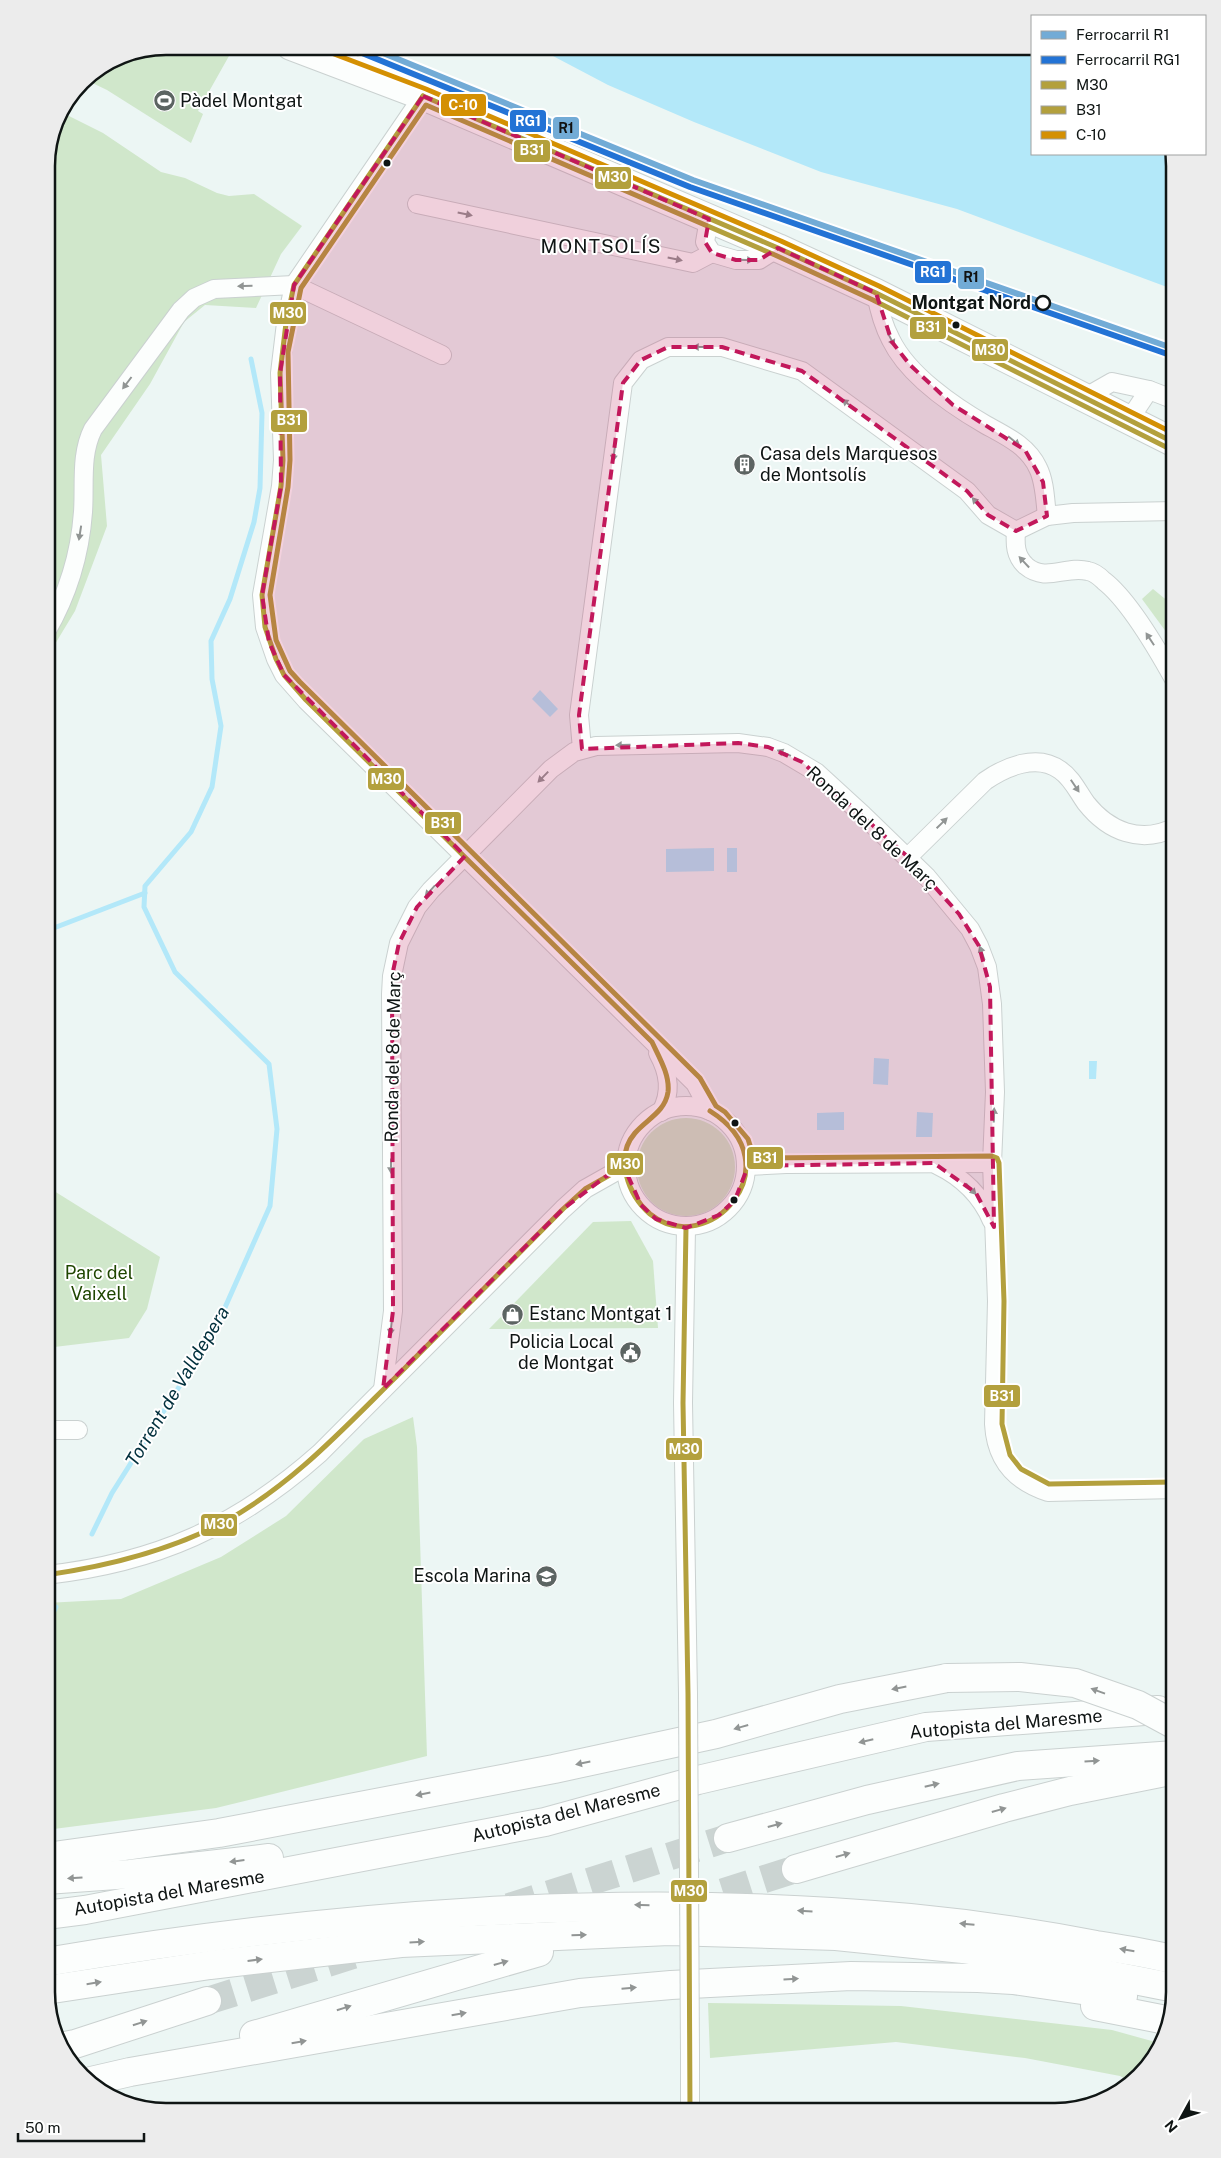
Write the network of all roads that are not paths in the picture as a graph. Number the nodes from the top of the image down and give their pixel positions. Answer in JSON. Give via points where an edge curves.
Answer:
{"nodes":[{"id":1,"x":315,"y":55,"type":"edge"},
{"id":2,"x":423,"y":96,"type":"junction"},
{"id":3,"x":417,"y":204,"type":"dead end"},
{"id":4,"x":709,"y":219,"type":"junction"},
{"id":5,"x":778,"y":248,"type":"junction"},
{"id":6,"x":712,"y":253,"type":"junction"},
{"id":7,"x":294,"y":285,"type":"junction"},
{"id":8,"x":876,"y":293,"type":"junction"},
{"id":9,"x":442,"y":355,"type":"dead end"},
{"id":10,"x":1149,"y":390,"type":"junction"},
{"id":11,"x":1166,"y":397,"type":"edge"},
{"id":12,"x":1084,"y":398,"type":"junction"},
{"id":13,"x":1129,"y":420,"type":"junction"},
{"id":14,"x":1166,"y":438,"type":"edge"},
{"id":15,"x":1166,"y":511,"type":"edge"},
{"id":16,"x":1047,"y":516,"type":"junction"},
{"id":17,"x":1016,"y":530,"type":"junction"},
{"id":18,"x":55,"y":614,"type":"edge"},
{"id":19,"x":1166,"y":667,"type":"edge"},
{"id":20,"x":582,"y":749,"type":"junction"},
{"id":21,"x":1166,"y":830,"type":"edge"},
{"id":22,"x":465,"y":856,"type":"junction"},
{"id":23,"x":908,"y":857,"type":"junction"},
{"id":24,"x":652,"y":1042,"type":"junction"},
{"id":25,"x":710,"y":1111,"type":"junction"},
{"id":26,"x":661,"y":1112,"type":"junction"},
{"id":27,"x":934,"y":1163,"type":"junction"},
{"id":28,"x":992,"y":1163,"type":"junction"},
{"id":29,"x":748,"y":1166,"type":"junction"},
{"id":30,"x":624,"y":1167,"type":"junction"},
{"id":31,"x":994,"y":1227,"type":"junction"},
{"id":32,"x":686,"y":1228,"type":"junction"},
{"id":33,"x":383,"y":1389,"type":"junction"},
{"id":34,"x":55,"y":1430,"type":"edge"},
{"id":35,"x":78,"y":1430,"type":"dead end"},
{"id":36,"x":1166,"y":1490,"type":"edge"},
{"id":37,"x":55,"y":1574,"type":"edge"},
{"id":38,"x":1166,"y":1710,"type":"edge"},
{"id":39,"x":1166,"y":1720,"type":"edge"},
{"id":40,"x":1166,"y":1756,"type":"edge"},
{"id":41,"x":1166,"y":1772,"type":"edge"},
{"id":42,"x":545,"y":1822,"type":"junction"},
{"id":43,"x":728,"y":1838,"type":"tunnel mouth"},
{"id":44,"x":55,"y":1855,"type":"edge"},
{"id":45,"x":796,"y":1869,"type":"tunnel mouth"},
{"id":46,"x":55,"y":1879,"type":"edge"},
{"id":47,"x":55,"y":1914,"type":"edge"},
{"id":48,"x":539,"y":1952,"type":"dead end"},
{"id":49,"x":1166,"y":1958,"type":"edge"},
{"id":50,"x":55,"y":1961,"type":"edge"},
{"id":51,"x":881,"y":1976,"type":"junction"},
{"id":52,"x":1166,"y":1986,"type":"edge"},
{"id":53,"x":55,"y":1989,"type":"edge"},
{"id":54,"x":207,"y":2001,"type":"tunnel mouth"},
{"id":55,"x":1165,"y":2005,"type":"edge"},
{"id":56,"x":1162,"y":2019,"type":"edge"},
{"id":57,"x":69,"y":2045,"type":"edge"},
{"id":58,"x":130,"y":2072,"type":"junction"},
{"id":59,"x":98,"y":2079,"type":"edge"},
{"id":60,"x":690,"y":2103,"type":"edge"}],
"edges":[{"from":1,"to":2,"type":"main road"},
{"from":2,"to":4,"type":"main road"},
{"from":2,"to":7,"type":"street"},
{"from":3,"to":6,"type":"street","one_way":true,"via":[[693,263]]},
{"from":4,"to":5,"type":"main road"},
{"from":4,"to":6,"type":"street","via":[[705,242]]},
{"from":6,"to":5,"type":"street","one_way":true,"via":[[736,260],[759,260]]},
{"from":5,"to":8,"type":"main road"},
{"from":7,"to":9,"type":"street"},
{"from":7,"to":18,"type":"street","one_way":true,"via":[[226,287],[194,298],[181,310],[92,429],[84,454],[79,540],[64,595]]},
{"from":7,"to":22,"type":"street","via":[[281,351],[281,486],[262,595],[269,642],[294,687]]},
{"from":8,"to":12,"type":"main road"},
{"from":8,"to":16,"type":"street","one_way":true,"via":[[881,318],[892,342],[929,386],[1025,450],[1038,467]]},
{"from":10,"to":11,"type":"street"},
{"from":10,"to":12,"type":"street","via":[[1112,382]]},
{"from":10,"to":13,"type":"street"},
{"from":12,"to":13,"type":"main road"},
{"from":13,"to":14,"type":"main road"},
{"from":15,"to":16,"type":"street"},
{"from":16,"to":17,"type":"street"},
{"from":19,"to":17,"type":"street","one_way":true,"via":[[1137,621],[1107,583],[1089,571],[1035,572],[1017,555]]},
{"from":17,"to":20,"type":"street","one_way":true,"via":[[988,515],[967,491],[802,371],[722,347],[668,347],[642,360],[623,383],[580,715]]},
{"from":20,"to":22,"type":"street","name":"Ronda del 8 de Març","one_way":true,"via":[[551,769]]},
{"from":23,"to":20,"type":"street","name":"Ronda del 8 de Març","one_way":true,"via":[[816,772],[776,750],[738,743]]},
{"from":23,"to":21,"type":"street","one_way":true,"via":[[985,781],[1022,763],[1059,769],[1095,813],[1114,828],[1141,836]]},
{"from":22,"to":24,"type":"street"},
{"from":22,"to":33,"type":"street","name":"Ronda del 8 de Març","one_way":true,"via":[[417,907],[399,943],[392,976],[393,1311]]},
{"from":28,"to":23,"type":"street","name":"Ronda del 8 de Març","one_way":true,"via":[[995,1092],[992,1004],[987,967],[979,946],[959,914]]},
{"from":24,"to":25,"type":"street","via":[[695,1083]]},
{"from":24,"to":26,"type":"street","via":[[668,1075],[667,1101]]},
{"from":25,"to":26,"type":"street","via":[[693,1106]]},
{"from":25,"to":29,"type":"street","via":[[736,1134]]},
{"from":26,"to":30,"type":"street","via":[[647,1121],[628,1143]]},
{"from":27,"to":28,"type":"street"},
{"from":27,"to":29,"type":"street"},
{"from":27,"to":31,"type":"street","name":"Ronda del 8 de Març","one_way":true,"via":[[976,1193]]},
{"from":28,"to":31,"type":"street","name":"Ronda del 8 de Març"},
{"from":29,"to":32,"type":"street","via":[[735,1200],[704,1224]]},
{"from":30,"to":32,"type":"street","via":[[630,1188],[641,1205],[669,1226]]},
{"from":30,"to":33,"type":"street","via":[[585,1189],[563,1209]]},
{"from":31,"to":36,"type":"street","name":"Ronda del 8 de Març","via":[[997,1301],[994,1424],[995,1442],[1006,1465],[1036,1488],[1048,1492]]},
{"from":32,"to":60,"type":"street","bridge":true,"via":[[683,1404]]},
{"from":33,"to":37,"type":"street","via":[[302,1469],[240,1515],[147,1554],[96,1568]]},
{"from":34,"to":35,"type":"street"},
{"from":38,"to":42,"type":"main road","name":"Autopista del Maresme","one_way":true,"via":[[926,1727],[698,1780]]},
{"from":39,"to":44,"type":"main road","one_way":true,"bridge":true,"via":[[1138,1705],[1074,1682],[1020,1677],[946,1678],[840,1699],[716,1734],[554,1769],[219,1833]]},
{"from":43,"to":40,"type":"main road","one_way":true,"via":[[867,1800],[1018,1766]]},
{"from":45,"to":41,"type":"main road","one_way":true,"via":[[1004,1808]]},
{"from":42,"to":46,"type":"main road","one_way":true,"via":[[470,1823],[337,1850]]},
{"from":42,"to":47,"type":"main road","name":"Autopista del Maresme"},
{"from":58,"to":48,"type":"main road","one_way":true},
{"from":49,"to":50,"type":"main road","one_way":true,"via":[[977,1925],[868,1914],[628,1905],[382,1918],[254,1932]]},
{"from":51,"to":55,"type":"main road","via":[[1013,1980]]},
{"from":51,"to":56,"type":"main road","via":[[956,1983]]},
{"from":58,"to":51,"type":"main road","one_way":true,"via":[[580,1993],[670,1985]]},
{"from":53,"to":52,"type":"main road","one_way":true,"via":[[210,1965],[401,1943],[669,1931],[836,1936],[953,1948]]},
{"from":57,"to":54,"type":"main road","one_way":true},
{"from":58,"to":59,"type":"main road"}]}
